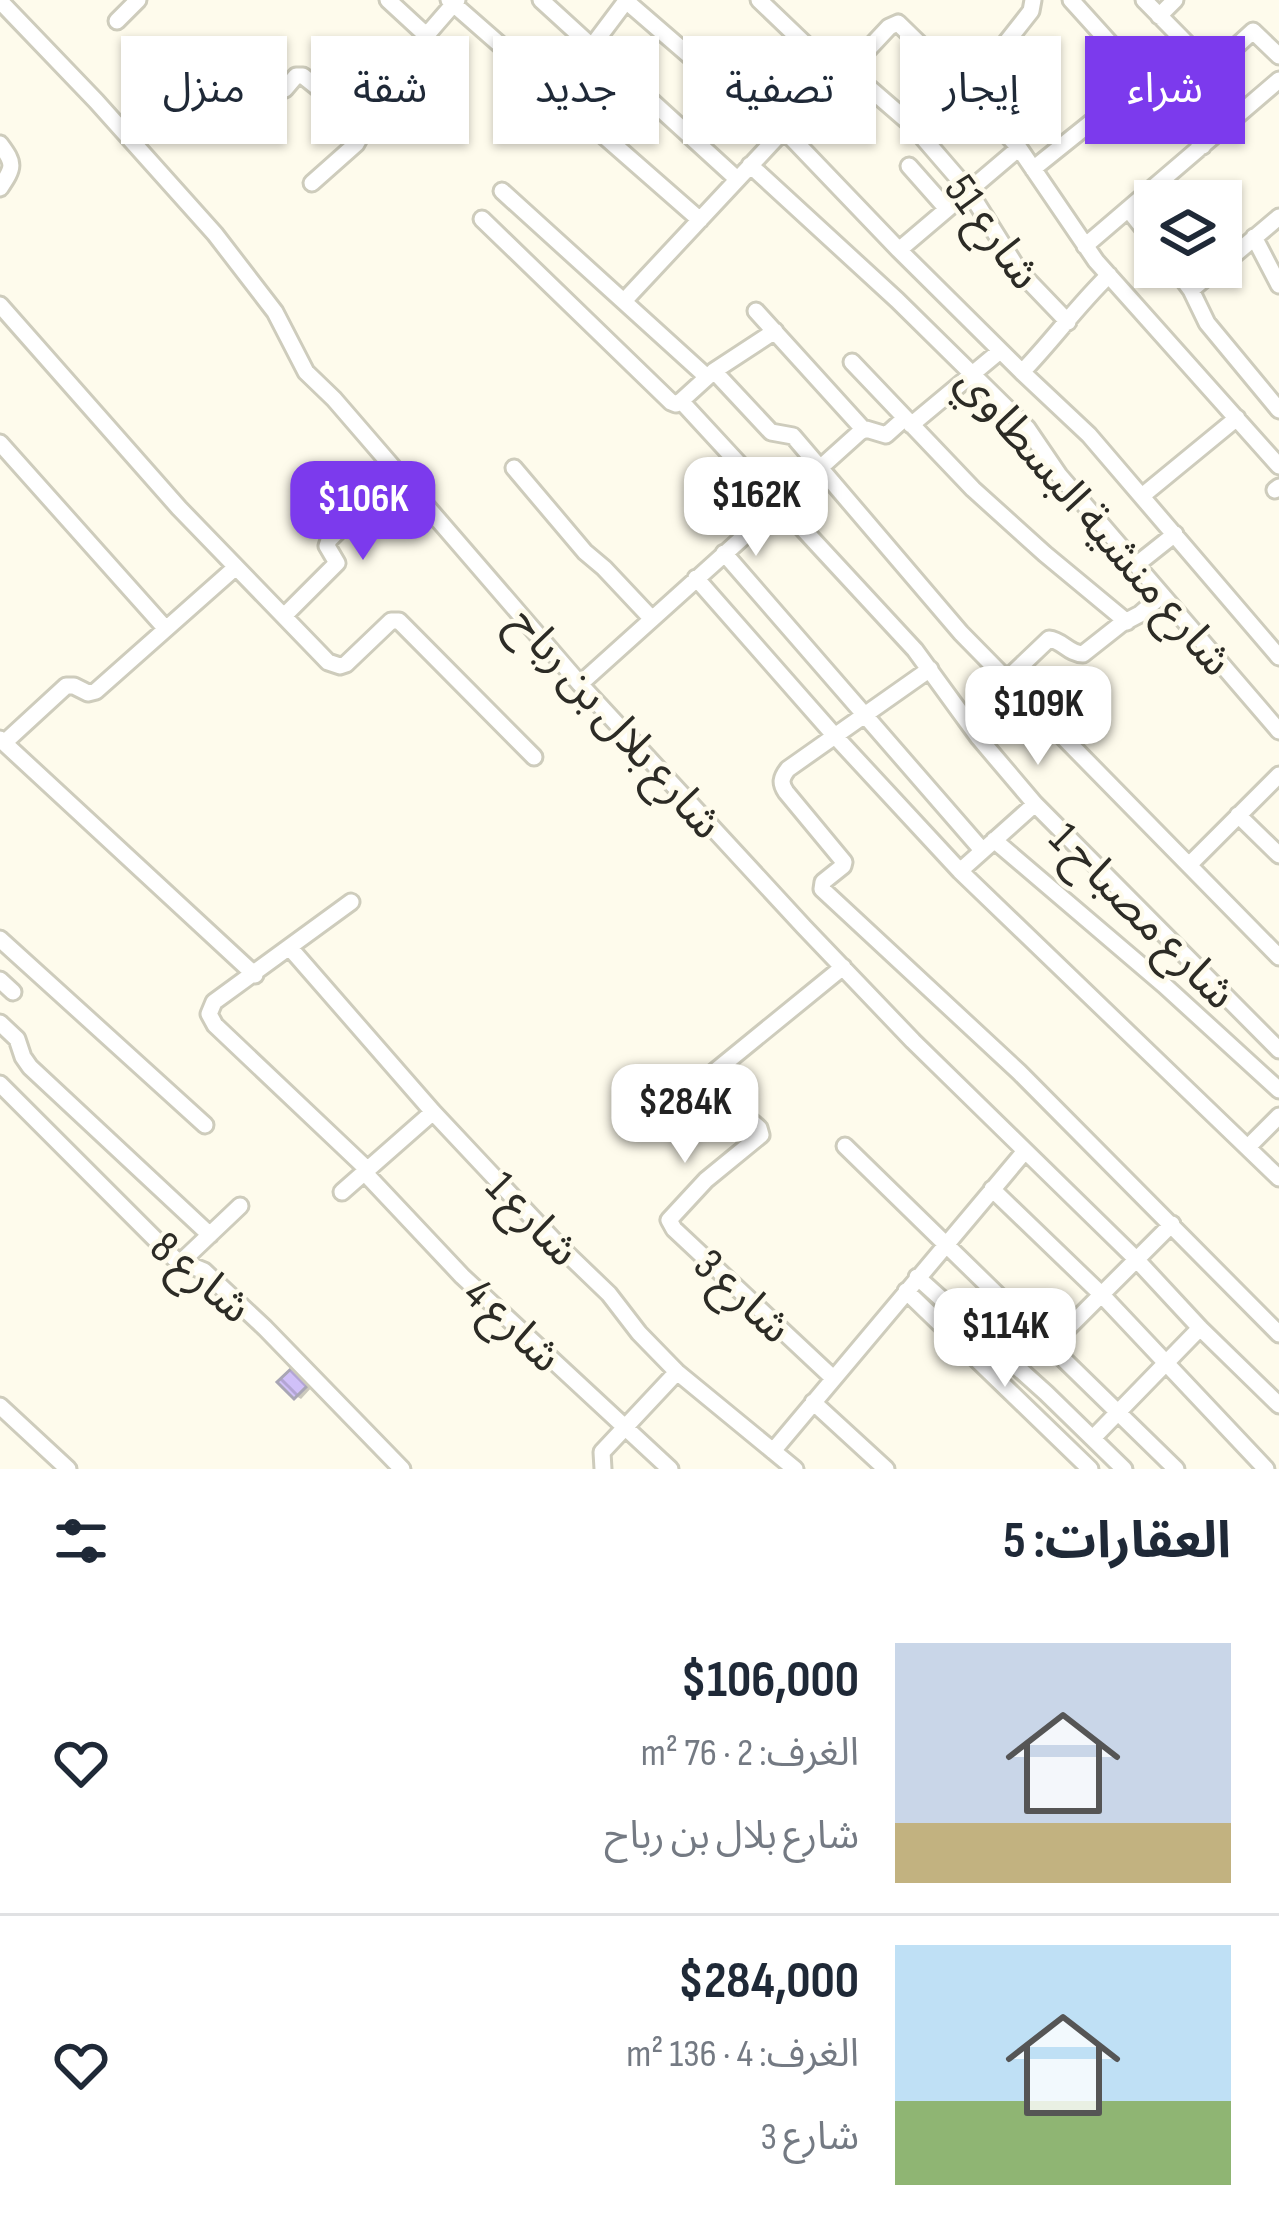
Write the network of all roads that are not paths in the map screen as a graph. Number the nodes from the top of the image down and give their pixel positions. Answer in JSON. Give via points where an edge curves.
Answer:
{"nodes":[{"id":1,"x":138,"y":0,"type":"edge"},
{"id":2,"x":388,"y":0,"type":"edge"},
{"id":3,"x":541,"y":0,"type":"edge"},
{"id":4,"x":625,"y":0,"type":"edge"},
{"id":5,"x":759,"y":0,"type":"edge"},
{"id":6,"x":1033,"y":0,"type":"edge"},
{"id":7,"x":1072,"y":0,"type":"edge"},
{"id":8,"x":1144,"y":0,"type":"edge"},
{"id":9,"x":1175,"y":0,"type":"edge"},
{"id":10,"x":0,"y":1,"type":"edge"},
{"id":11,"x":453,"y":1,"type":"edge"},
{"id":12,"x":1159,"y":16,"type":"junction"},
{"id":13,"x":117,"y":21,"type":"dead end"},
{"id":14,"x":426,"y":35,"type":"joint"},
{"id":15,"x":580,"y":36,"type":"edge"},
{"id":16,"x":600,"y":36,"type":"edge"},
{"id":17,"x":797,"y":36,"type":"edge"},
{"id":18,"x":911,"y":36,"type":"edge"},
{"id":19,"x":1011,"y":36,"type":"edge"},
{"id":20,"x":1104,"y":36,"type":"edge"},
{"id":21,"x":493,"y":37,"type":"edge"},
{"id":22,"x":876,"y":41,"type":"edge"},
{"id":23,"x":683,"y":49,"type":"edge"},
{"id":24,"x":1279,"y":56,"type":"edge"},
{"id":25,"x":1279,"y":80,"type":"edge"},
{"id":26,"x":876,"y":94,"type":"edge"},
{"id":27,"x":659,"y":108,"type":"edge"},
{"id":28,"x":1085,"y":128,"type":"edge"},
{"id":29,"x":0,"y":144,"type":"edge"},
{"id":30,"x":354,"y":144,"type":"edge"},
{"id":31,"x":613,"y":144,"type":"edge"},
{"id":32,"x":772,"y":144,"type":"edge"},
{"id":33,"x":794,"y":144,"type":"edge"},
{"id":34,"x":1015,"y":144,"type":"edge"},
{"id":35,"x":1203,"y":146,"type":"joint"},
{"id":36,"x":1019,"y":148,"type":"junction"},
{"id":37,"x":751,"y":165,"type":"junction"},
{"id":38,"x":909,"y":166,"type":"dead end"},
{"id":39,"x":1034,"y":169,"type":"junction"},
{"id":40,"x":737,"y":179,"type":"junction"},
{"id":41,"x":312,"y":183,"type":"dead end"},
{"id":42,"x":0,"y":188,"type":"edge"},
{"id":43,"x":502,"y":190,"type":"dead end"},
{"id":44,"x":969,"y":191,"type":"junction"},
{"id":45,"x":947,"y":209,"type":"junction"},
{"id":46,"x":1128,"y":209,"type":"junction"},
{"id":47,"x":1134,"y":217,"type":"edge"},
{"id":48,"x":1279,"y":217,"type":"edge"},
{"id":49,"x":482,"y":219,"type":"dead end"},
{"id":50,"x":700,"y":220,"type":"junction"},
{"id":51,"x":1254,"y":237,"type":"junction"},
{"id":52,"x":1085,"y":247,"type":"junction"},
{"id":53,"x":1242,"y":247,"type":"edge"},
{"id":54,"x":899,"y":250,"type":"junction"},
{"id":55,"x":1109,"y":275,"type":"junction"},
{"id":56,"x":1279,"y":285,"type":"edge"},
{"id":57,"x":1193,"y":288,"type":"edge"},
{"id":58,"x":1191,"y":290,"type":"joint"},
{"id":59,"x":624,"y":301,"type":"junction"},
{"id":60,"x":0,"y":305,"type":"edge"},
{"id":61,"x":756,"y":310,"type":"dead end"},
{"id":62,"x":1068,"y":322,"type":"junction"},
{"id":63,"x":775,"y":331,"type":"junction"},
{"id":64,"x":1000,"y":351,"type":"junction"},
{"id":65,"x":852,"y":362,"type":"dead end"},
{"id":66,"x":1022,"y":373,"type":"junction"},
{"id":67,"x":711,"y":374,"type":"junction"},
{"id":68,"x":972,"y":374,"type":"junction"},
{"id":69,"x":681,"y":401,"type":"junction"},
{"id":70,"x":1279,"y":410,"type":"edge"},
{"id":71,"x":1237,"y":418,"type":"junction"},
{"id":72,"x":908,"y":422,"type":"junction"},
{"id":73,"x":864,"y":430,"type":"junction"},
{"id":74,"x":0,"y":443,"type":"edge"},
{"id":75,"x":819,"y":466,"type":"junction"},
{"id":76,"x":1279,"y":466,"type":"edge"},
{"id":77,"x":514,"y":468,"type":"dead end"},
{"id":78,"x":396,"y":474,"type":"junction"},
{"id":79,"x":1142,"y":496,"type":"junction"},
{"id":80,"x":778,"y":504,"type":"junction"},
{"id":81,"x":1175,"y":534,"type":"junction"},
{"id":82,"x":724,"y":554,"type":"junction"},
{"id":83,"x":1136,"y":565,"type":"junction"},
{"id":84,"x":236,"y":567,"type":"junction"},
{"id":85,"x":696,"y":578,"type":"junction"},
{"id":86,"x":1162,"y":595,"type":"junction"},
{"id":87,"x":284,"y":616,"type":"junction"},
{"id":88,"x":652,"y":619,"type":"junction"},
{"id":89,"x":1127,"y":622,"type":"junction"},
{"id":90,"x":166,"y":629,"type":"junction"},
{"id":91,"x":1279,"y":657,"type":"edge"},
{"id":92,"x":930,"y":669,"type":"junction"},
{"id":93,"x":1007,"y":680,"type":"junction"},
{"id":94,"x":580,"y":684,"type":"junction"},
{"id":95,"x":864,"y":714,"type":"junction"},
{"id":96,"x":1279,"y":731,"type":"edge"},
{"id":97,"x":834,"y":735,"type":"junction"},
{"id":98,"x":6,"y":745,"type":"edge"},
{"id":99,"x":534,"y":757,"type":"dead end"},
{"id":100,"x":0,"y":765,"type":"edge"},
{"id":101,"x":1279,"y":775,"type":"edge"},
{"id":102,"x":1035,"y":804,"type":"junction"},
{"id":103,"x":1238,"y":815,"type":"junction"},
{"id":104,"x":988,"y":845,"type":"junction"},
{"id":105,"x":1279,"y":855,"type":"edge"},
{"id":106,"x":1190,"y":864,"type":"junction"},
{"id":107,"x":960,"y":872,"type":"junction"},
{"id":108,"x":351,"y":902,"type":"dead end"},
{"id":109,"x":0,"y":939,"type":"edge"},
{"id":110,"x":290,"y":948,"type":"junction"},
{"id":111,"x":1279,"y":957,"type":"edge"},
{"id":112,"x":843,"y":967,"type":"junction"},
{"id":113,"x":255,"y":975,"type":"junction"},
{"id":114,"x":0,"y":1023,"type":"edge"},
{"id":115,"x":1279,"y":1051,"type":"edge"},
{"id":116,"x":0,"y":1084,"type":"edge"},
{"id":117,"x":1279,"y":1090,"type":"edge"},
{"id":118,"x":433,"y":1112,"type":"junction"},
{"id":119,"x":1279,"y":1116,"type":"edge"},
{"id":120,"x":205,"y":1125,"type":"dead end"},
{"id":121,"x":844,"y":1146,"type":"dead end"},
{"id":122,"x":1248,"y":1147,"type":"junction"},
{"id":123,"x":1025,"y":1151,"type":"junction"},
{"id":124,"x":367,"y":1171,"type":"junction"},
{"id":125,"x":1279,"y":1178,"type":"edge"},
{"id":126,"x":992,"y":1190,"type":"junction"},
{"id":127,"x":342,"y":1192,"type":"dead end"},
{"id":128,"x":240,"y":1206,"type":"dead end"},
{"id":129,"x":1172,"y":1224,"type":"junction"},
{"id":130,"x":210,"y":1235,"type":"junction"},
{"id":131,"x":946,"y":1244,"type":"junction"},
{"id":132,"x":1136,"y":1259,"type":"junction"},
{"id":133,"x":180,"y":1263,"type":"junction"},
{"id":134,"x":917,"y":1277,"type":"junction"},
{"id":135,"x":906,"y":1292,"type":"junction"},
{"id":136,"x":1101,"y":1294,"type":"junction"},
{"id":137,"x":1200,"y":1328,"type":"junction"},
{"id":138,"x":1279,"y":1334,"type":"edge"},
{"id":139,"x":1050,"y":1346,"type":"junction"},
{"id":140,"x":1166,"y":1362,"type":"junction"},
{"id":141,"x":677,"y":1372,"type":"junction"},
{"id":142,"x":833,"y":1378,"type":"junction"},
{"id":143,"x":813,"y":1402,"type":"junction"},
{"id":144,"x":1279,"y":1405,"type":"edge"},
{"id":145,"x":0,"y":1406,"type":"edge"},
{"id":146,"x":1119,"y":1411,"type":"junction"},
{"id":147,"x":624,"y":1427,"type":"junction"},
{"id":148,"x":1093,"y":1438,"type":"junction"},
{"id":149,"x":773,"y":1451,"type":"junction"},
{"id":150,"x":68,"y":1469,"type":"edge"},
{"id":151,"x":403,"y":1469,"type":"edge"},
{"id":152,"x":603,"y":1469,"type":"edge"},
{"id":153,"x":670,"y":1469,"type":"edge"},
{"id":154,"x":795,"y":1469,"type":"edge"},
{"id":155,"x":886,"y":1469,"type":"edge"},
{"id":156,"x":1090,"y":1469,"type":"edge"},
{"id":157,"x":1124,"y":1469,"type":"edge"},
{"id":158,"x":1177,"y":1469,"type":"edge"},
{"id":159,"x":1266,"y":1469,"type":"edge"}],
"edges":[{"from":1,"to":13,"type":"street"},
{"from":2,"to":14,"type":"street"},
{"from":3,"to":15,"type":"street"},
{"from":4,"to":16,"type":"street"},
{"from":4,"to":23,"type":"street"},
{"from":5,"to":17,"type":"street","name":"شارع 51"},
{"from":6,"to":19,"type":"street"},
{"from":7,"to":20,"type":"street"},
{"from":8,"to":12,"type":"street"},
{"from":9,"to":12,"type":"street"},
{"from":10,"to":78,"type":"street","name":"شارع بلال بن رباح","via":[[214,234],[274,312],[306,372]]},
{"from":11,"to":14,"type":"street"},
{"from":11,"to":21,"type":"street"},
{"from":12,"to":24,"type":"street","via":[[1211,66],[1253,31]]},
{"from":18,"to":22,"type":"street","via":[[898,23]]},
{"from":25,"to":35,"type":"street"},
{"from":26,"to":44,"type":"street","name":"شارع 51"},
{"from":27,"to":40,"type":"street"},
{"from":28,"to":39,"type":"street"},
{"from":29,"to":42,"type":"street","via":[[11,171]]},
{"from":30,"to":41,"type":"street"},
{"from":31,"to":50,"type":"street"},
{"from":32,"to":37,"type":"street"},
{"from":33,"to":54,"type":"street"},
{"from":34,"to":36,"type":"street"},
{"from":35,"to":46,"type":"street"},
{"from":36,"to":39,"type":"street"},
{"from":36,"to":44,"type":"street"},
{"from":37,"to":40,"type":"street"},
{"from":37,"to":68,"type":"street","name":"شارع منشية البسطاوي"},
{"from":38,"to":45,"type":"street"},
{"from":39,"to":52,"type":"street"},
{"from":40,"to":50,"type":"street"},
{"from":43,"to":59,"type":"street"},
{"from":44,"to":45,"type":"street"},
{"from":44,"to":62,"type":"street","name":"شارع 51","via":[[1019,271]]},
{"from":45,"to":54,"type":"street"},
{"from":46,"to":47,"type":"street"},
{"from":46,"to":52,"type":"street"},
{"from":48,"to":51,"type":"street"},
{"from":49,"to":69,"type":"street","name":"شارع مصباح 1","via":[[671,402]]},
{"from":50,"to":59,"type":"street"},
{"from":51,"to":53,"type":"street"},
{"from":51,"to":56,"type":"street"},
{"from":52,"to":55,"type":"street"},
{"from":54,"to":64,"type":"street"},
{"from":55,"to":62,"type":"street"},
{"from":55,"to":71,"type":"street"},
{"from":57,"to":58,"type":"street"},
{"from":58,"to":70,"type":"street","via":[[1207,323]]},
{"from":59,"to":67,"type":"street"},
{"from":60,"to":84,"type":"street"},
{"from":61,"to":63,"type":"street"},
{"from":62,"to":66,"type":"street"},
{"from":63,"to":67,"type":"street"},
{"from":63,"to":73,"type":"street"},
{"from":64,"to":66,"type":"street"},
{"from":64,"to":68,"type":"street"},
{"from":65,"to":72,"type":"street"},
{"from":66,"to":79,"type":"street"},
{"from":67,"to":69,"type":"street"},
{"from":67,"to":75,"type":"street"},
{"from":68,"to":72,"type":"street"},
{"from":68,"to":83,"type":"street","name":"شارع منشية البسطاوي","via":[[1027,428]]},
{"from":69,"to":80,"type":"street","name":"شارع مصباح 1"},
{"from":71,"to":76,"type":"street"},
{"from":71,"to":79,"type":"street"},
{"from":72,"to":73,"type":"street","via":[[886,435]]},
{"from":72,"to":89,"type":"street","via":[[1030,542]]},
{"from":73,"to":75,"type":"street"},
{"from":74,"to":90,"type":"street"},
{"from":75,"to":80,"type":"street"},
{"from":75,"to":93,"type":"street"},
{"from":77,"to":88,"type":"street"},
{"from":78,"to":87,"type":"street","via":[[328,540],[337,563]]},
{"from":78,"to":94,"type":"street","name":"شارع بلال بن رباح"},
{"from":79,"to":81,"type":"street"},
{"from":80,"to":82,"type":"street"},
{"from":80,"to":92,"type":"street","name":"شارع مصباح 1"},
{"from":81,"to":83,"type":"street"},
{"from":81,"to":91,"type":"street"},
{"from":82,"to":85,"type":"street"},
{"from":82,"to":95,"type":"street"},
{"from":83,"to":86,"type":"street","name":"شارع منشية البسطاوي"},
{"from":84,"to":87,"type":"street"},
{"from":84,"to":90,"type":"street"},
{"from":85,"to":88,"type":"street"},
{"from":85,"to":97,"type":"street"},
{"from":86,"to":89,"type":"street"},
{"from":86,"to":96,"type":"street","name":"شارع منشية البسطاوي"},
{"from":87,"to":99,"type":"street","via":[[340,666],[397,620]]},
{"from":88,"to":94,"type":"street"},
{"from":89,"to":93,"type":"street","via":[[1083,655],[1049,639]]},
{"from":90,"to":98,"type":"street","via":[[96,692],[66,686]]},
{"from":92,"to":95,"type":"street"},
{"from":92,"to":102,"type":"street","name":"شارع مصباح 1"},
{"from":93,"to":106,"type":"street"},
{"from":94,"to":112,"type":"street","name":"شارع بلال بن رباح"},
{"from":95,"to":97,"type":"street"},
{"from":95,"to":104,"type":"street"},
{"from":97,"to":107,"type":"street"},
{"from":97,"to":129,"type":"street","via":[[782,776],[844,862],[822,889]]},
{"from":98,"to":100,"type":"street"},
{"from":98,"to":113,"type":"street"},
{"from":101,"to":103,"type":"street"},
{"from":102,"to":104,"type":"street"},
{"from":102,"to":115,"type":"street","name":"شارع مصباح 1"},
{"from":103,"to":105,"type":"street"},
{"from":103,"to":106,"type":"street"},
{"from":104,"to":107,"type":"street"},
{"from":104,"to":117,"type":"street","via":[[1164,985]]},
{"from":106,"to":111,"type":"street"},
{"from":107,"to":122,"type":"street"},
{"from":108,"to":110,"type":"street"},
{"from":109,"to":120,"type":"street"},
{"from":110,"to":113,"type":"street"},
{"from":110,"to":118,"type":"street","name":"شارع 1"},
{"from":112,"to":123,"type":"street","name":"شارع بلال بن رباح"},
{"from":112,"to":142,"type":"street","name":"شارع 3","via":[[712,1073],[720,1095],[761,1135],[670,1220]]},
{"from":113,"to":124,"type":"street","name":"شارع 4","via":[[214,1002],[214,1025]]},
{"from":114,"to":130,"type":"street","via":[[30,1067]]},
{"from":116,"to":133,"type":"street","name":"شارع 8"},
{"from":118,"to":124,"type":"street"},
{"from":118,"to":141,"type":"street","name":"شارع 1"},
{"from":119,"to":122,"type":"street"},
{"from":121,"to":131,"type":"street"},
{"from":122,"to":125,"type":"street"},
{"from":123,"to":126,"type":"street"},
{"from":123,"to":132,"type":"street","name":"شارع بلال بن رباح"},
{"from":124,"to":127,"type":"street"},
{"from":124,"to":147,"type":"street","name":"شارع 4","via":[[462,1276]]},
{"from":126,"to":131,"type":"street"},
{"from":126,"to":136,"type":"street"},
{"from":128,"to":130,"type":"street"},
{"from":129,"to":132,"type":"street"},
{"from":129,"to":138,"type":"street"},
{"from":130,"to":133,"type":"street"},
{"from":131,"to":134,"type":"street"},
{"from":131,"to":139,"type":"street"},
{"from":132,"to":136,"type":"street"},
{"from":132,"to":137,"type":"street","name":"شارع بلال بن رباح"},
{"from":133,"to":151,"type":"street","name":"شارع 8","via":[[200,1268],[235,1300]]},
{"from":134,"to":135,"type":"street"},
{"from":134,"to":148,"type":"street"},
{"from":135,"to":142,"type":"street"},
{"from":135,"to":156,"type":"street"},
{"from":136,"to":139,"type":"street"},
{"from":136,"to":140,"type":"street"},
{"from":137,"to":140,"type":"street"},
{"from":137,"to":144,"type":"street","name":"شارع بلال بن رباح"},
{"from":139,"to":146,"type":"street"},
{"from":140,"to":146,"type":"street"},
{"from":140,"to":159,"type":"street"},
{"from":141,"to":147,"type":"street"},
{"from":141,"to":149,"type":"street","name":"شارع 1"},
{"from":142,"to":143,"type":"street"},
{"from":143,"to":149,"type":"street"},
{"from":143,"to":155,"type":"street"},
{"from":145,"to":150,"type":"street"},
{"from":146,"to":148,"type":"street"},
{"from":146,"to":158,"type":"street"},
{"from":147,"to":152,"type":"street","via":[[602,1452]]},
{"from":147,"to":153,"type":"street","name":"شارع 4"},
{"from":148,"to":157,"type":"street"},
{"from":149,"to":154,"type":"street","name":"شارع 1"}]}
